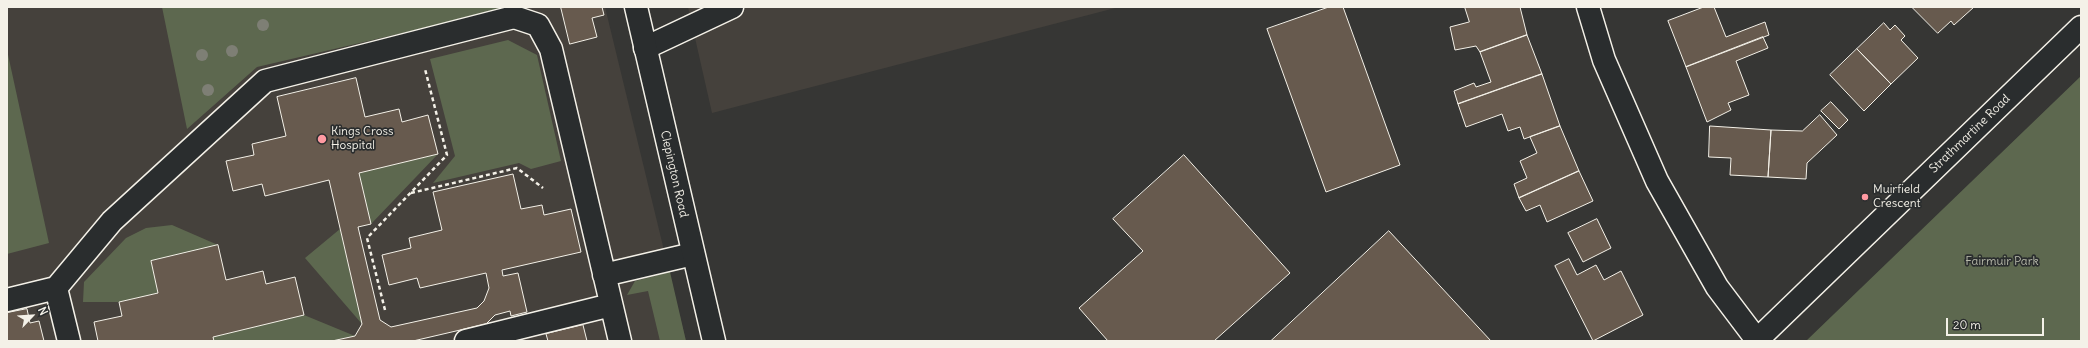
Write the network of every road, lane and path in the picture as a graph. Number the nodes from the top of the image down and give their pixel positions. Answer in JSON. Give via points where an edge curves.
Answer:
{"nodes":[{"id":1,"x":636,"y":7,"type":"edge"},
{"id":2,"x":732,"y":7,"type":"edge"},
{"id":3,"x":1588,"y":7,"type":"edge"},
{"id":4,"x":2081,"y":27,"type":"edge"},
{"id":5,"x":418,"y":42,"type":"junction"},
{"id":6,"x":645,"y":48,"type":"junction"},
{"id":7,"x":543,"y":188,"type":"dead end"},
{"id":8,"x":411,"y":193,"type":"junction"},
{"id":9,"x":693,"y":254,"type":"junction"},
{"id":10,"x":604,"y":275,"type":"junction"},
{"id":11,"x":56,"y":288,"type":"junction"},
{"id":12,"x":7,"y":300,"type":"edge"},
{"id":13,"x":611,"y":305,"type":"junction"},
{"id":14,"x":385,"y":310,"type":"dead end"},
{"id":15,"x":1757,"y":340,"type":"edge"},
{"id":16,"x":69,"y":341,"type":"edge"},
{"id":17,"x":466,"y":341,"type":"edge"},
{"id":18,"x":620,"y":341,"type":"edge"},
{"id":19,"x":714,"y":341,"type":"edge"}],
"edges":[{"from":1,"to":6,"type":"street","name":"Clepington Road"},
{"from":2,"to":6,"type":"street"},
{"from":3,"to":15,"type":"street","via":[[1604,60],[1657,181],[1717,287]]},
{"from":4,"to":15,"type":"street","name":"Strathmartine Road"},
{"from":5,"to":8,"type":"path","via":[[447,154]]},
{"from":5,"to":10,"type":"street","via":[[514,17],[538,25],[551,49]]},
{"from":5,"to":11,"type":"street","via":[[265,81],[112,221]]},
{"from":6,"to":9,"type":"street","name":"Clepington Road"},
{"from":7,"to":8,"type":"path","via":[[517,168]]},
{"from":8,"to":14,"type":"path","via":[[367,238]]},
{"from":9,"to":10,"type":"street"},
{"from":9,"to":19,"type":"street","name":"Clepington Road"},
{"from":10,"to":13,"type":"street"},
{"from":11,"to":12,"type":"street"},
{"from":11,"to":16,"type":"street"},
{"from":13,"to":17,"type":"street"},
{"from":13,"to":18,"type":"street"}]}
